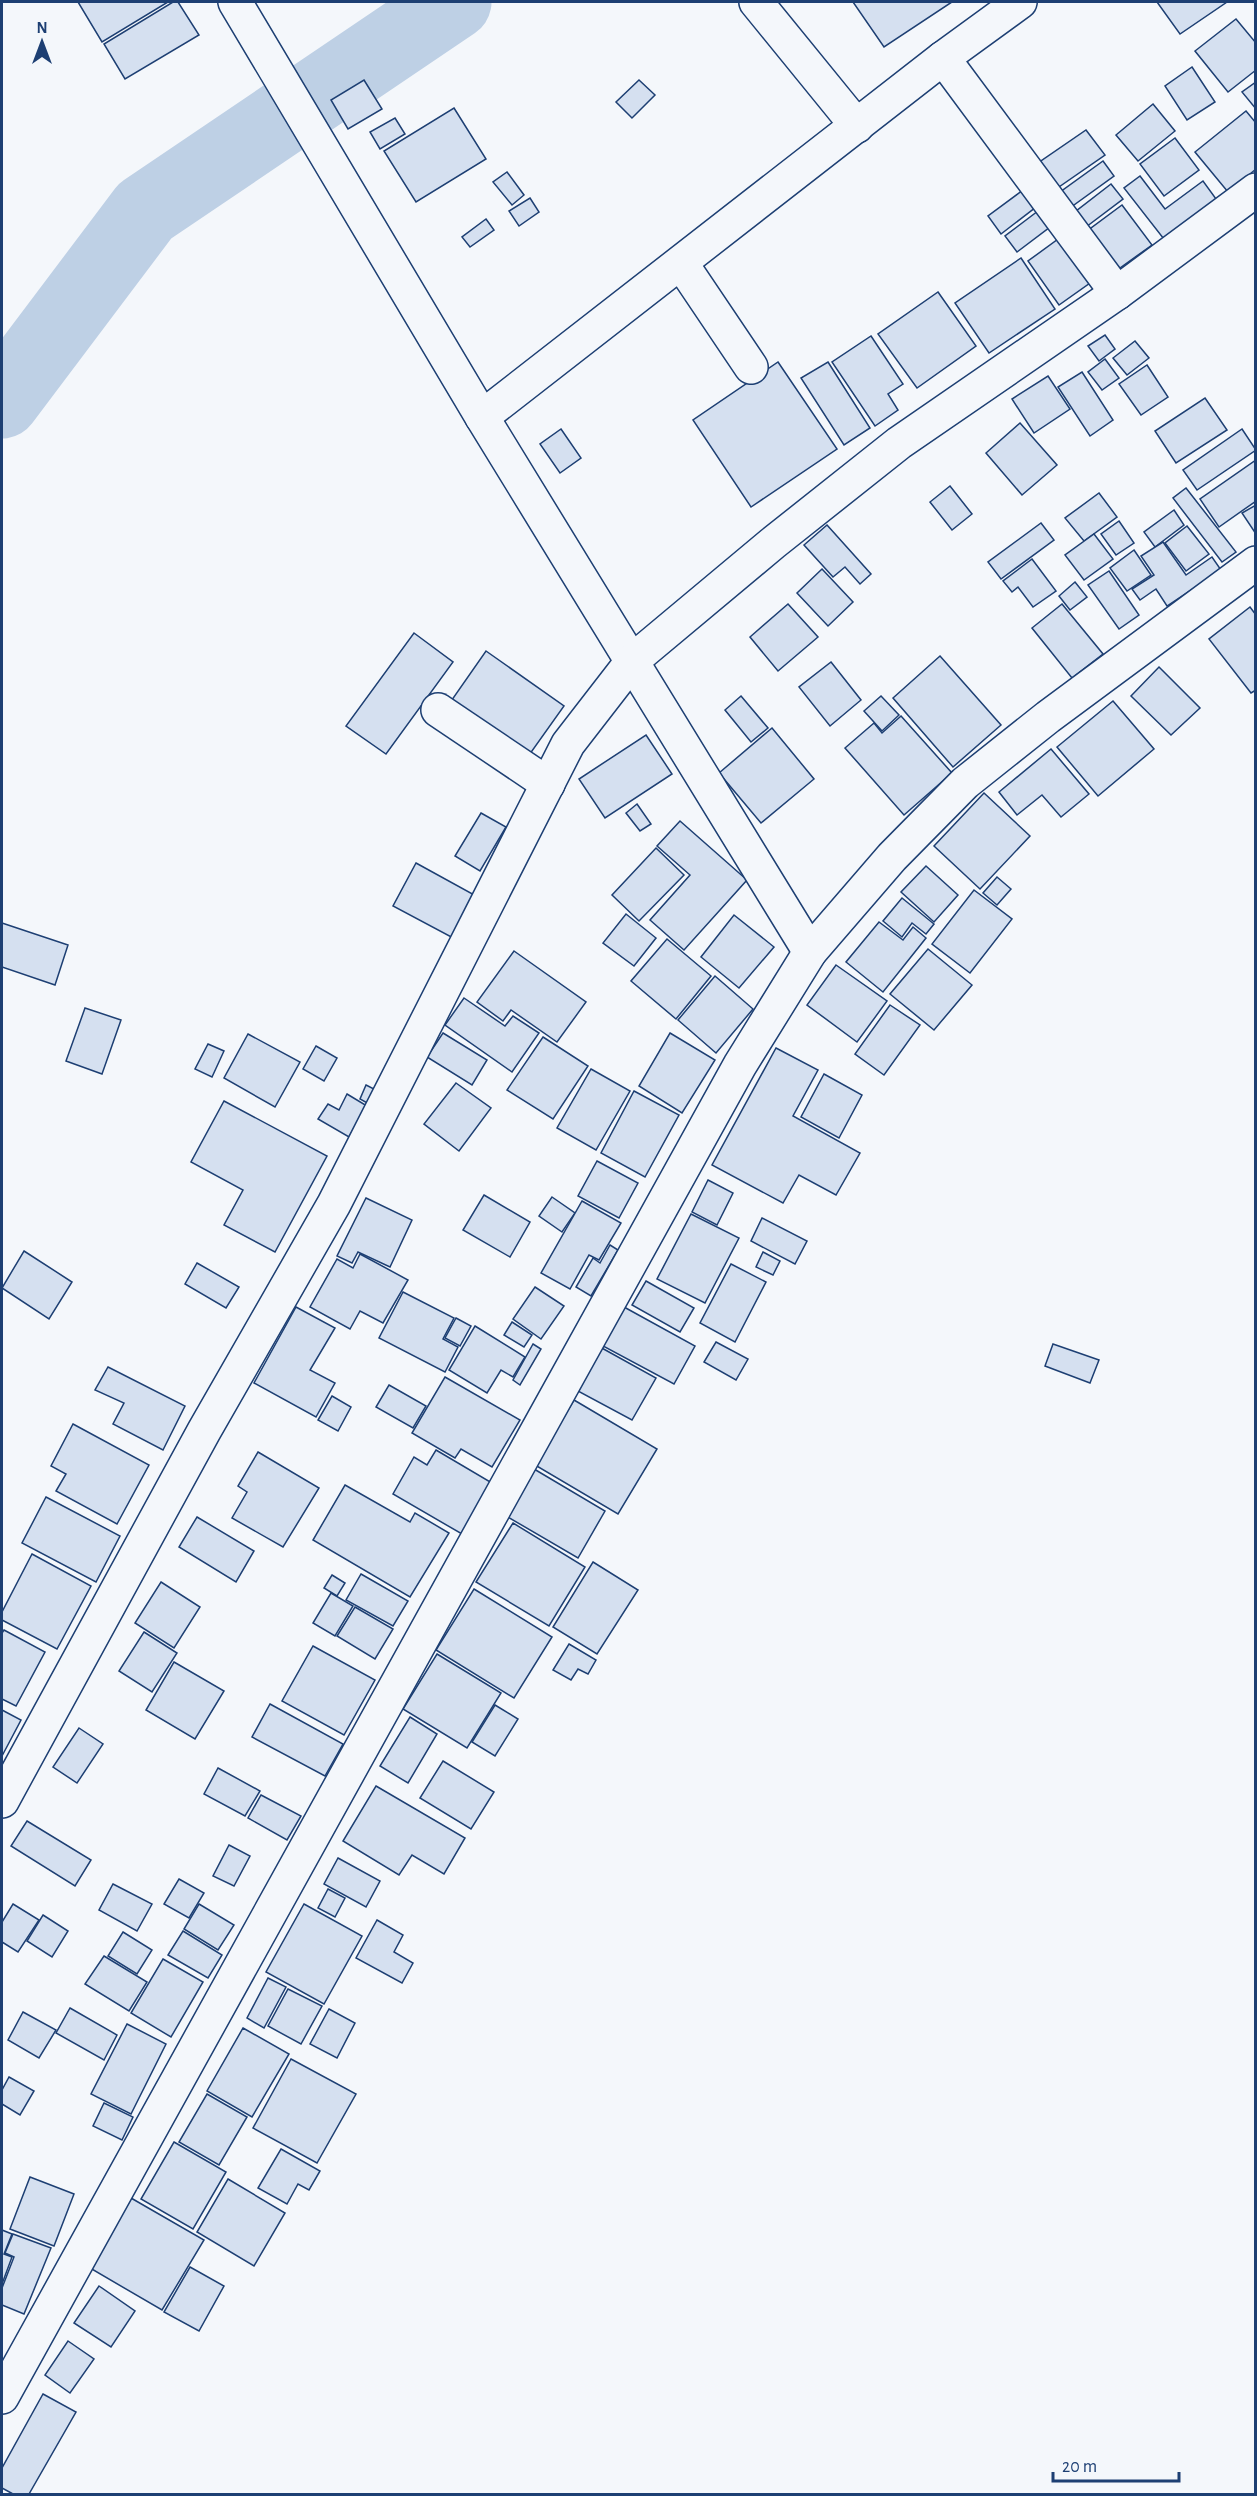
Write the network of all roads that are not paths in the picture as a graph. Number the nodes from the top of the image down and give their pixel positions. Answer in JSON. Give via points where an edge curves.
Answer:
{"nodes":[{"id":1,"x":235,"y":2,"type":"edge"},
{"id":2,"x":756,"y":2,"type":"edge"},
{"id":3,"x":1020,"y":2,"type":"edge"},
{"id":4,"x":943,"y":58,"type":"junction"},
{"id":5,"x":857,"y":126,"type":"junction"},
{"id":6,"x":1256,"y":190,"type":"edge"},
{"id":7,"x":681,"y":263,"type":"junction"},
{"id":8,"x":1117,"y":293,"type":"junction"},
{"id":9,"x":751,"y":367,"type":"dead end"},
{"id":10,"x":483,"y":417,"type":"junction"},
{"id":11,"x":1256,"y":563,"type":"edge"},
{"id":12,"x":633,"y":660,"type":"junction"},
{"id":13,"x":438,"y":710,"type":"dead end"},
{"id":14,"x":548,"y":784,"type":"junction"},
{"id":15,"x":810,"y":952,"type":"junction"},
{"id":16,"x":2,"y":1801,"type":"edge"},
{"id":17,"x":2,"y":2397,"type":"edge"}],
"edges":[{"from":1,"to":10,"type":"street"},
{"from":2,"to":5,"type":"street"},
{"from":3,"to":4,"type":"street"},
{"from":4,"to":5,"type":"street"},
{"from":4,"to":8,"type":"street"},
{"from":5,"to":7,"type":"street"},
{"from":6,"to":8,"type":"street"},
{"from":7,"to":9,"type":"street"},
{"from":7,"to":10,"type":"street"},
{"from":8,"to":12,"type":"street","via":[[899,443]]},
{"from":10,"to":12,"type":"street"},
{"from":11,"to":15,"type":"street","via":[[965,783],[892,856]]},
{"from":12,"to":14,"type":"street","via":[[568,744]]},
{"from":12,"to":15,"type":"street"},
{"from":13,"to":14,"type":"street"},
{"from":14,"to":16,"type":"street","via":[[334,1204],[204,1431]]},
{"from":15,"to":17,"type":"street","via":[[740,1065]]}]}
